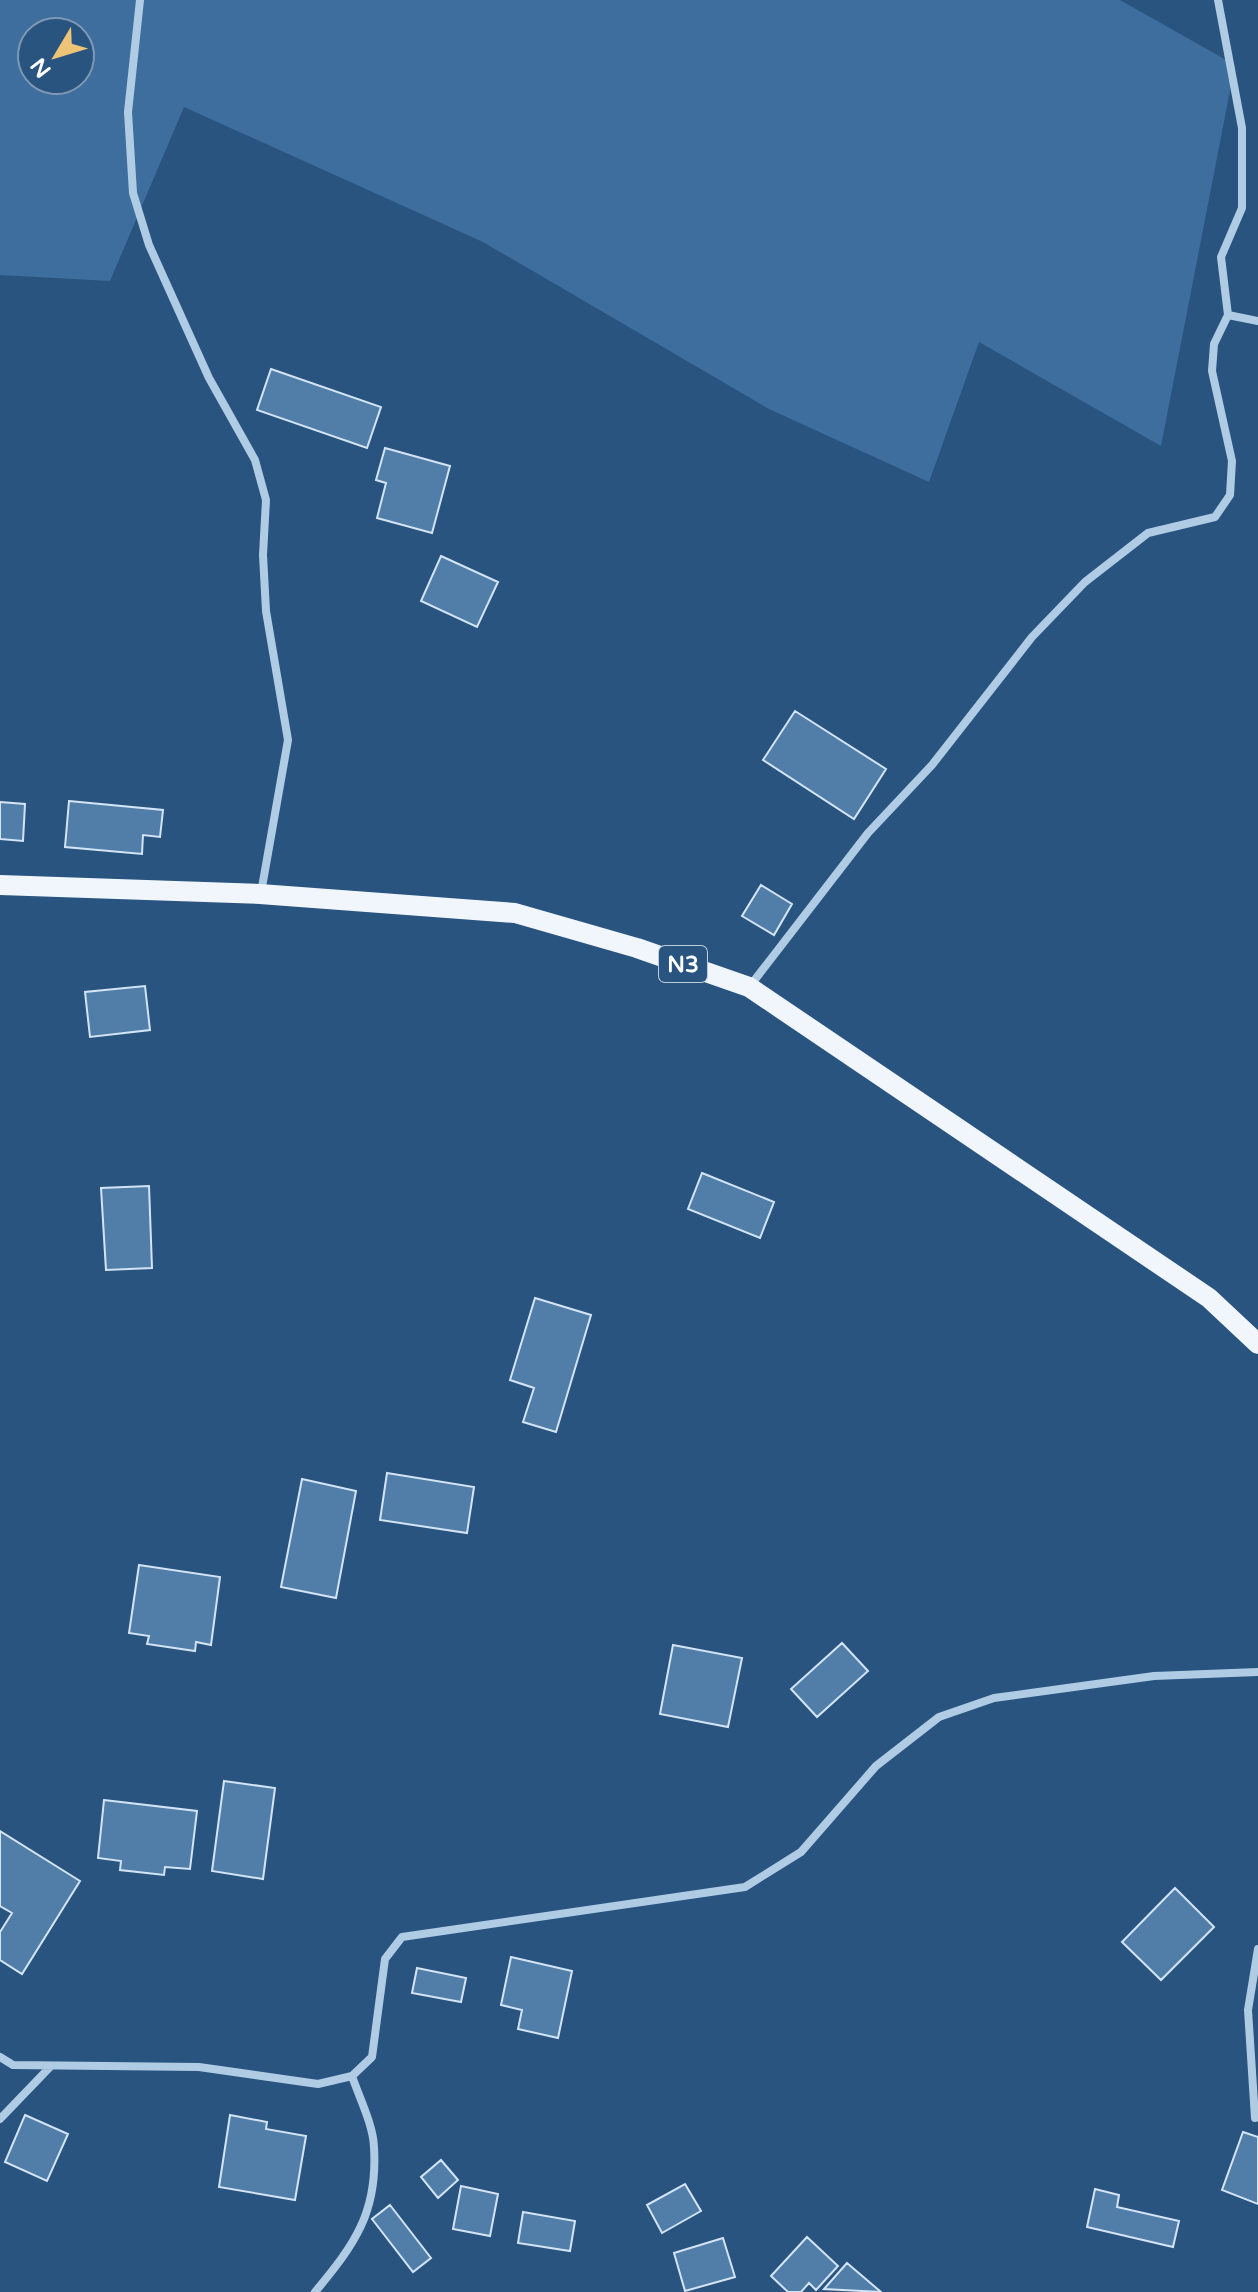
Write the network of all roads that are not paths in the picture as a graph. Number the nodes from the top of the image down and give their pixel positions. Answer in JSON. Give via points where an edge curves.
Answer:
{"nodes":[{"id":1,"x":140,"y":0,"type":"edge"},
{"id":2,"x":1218,"y":0,"type":"edge"},
{"id":3,"x":1228,"y":315,"type":"junction"},
{"id":4,"x":1258,"y":321,"type":"edge"},
{"id":5,"x":0,"y":885,"type":"edge"},
{"id":6,"x":260,"y":894,"type":"junction"},
{"id":7,"x":749,"y":987,"type":"junction"},
{"id":8,"x":1256,"y":1336,"type":"edge"},
{"id":9,"x":1258,"y":1672,"type":"edge"},
{"id":10,"x":1258,"y":1949,"type":"edge"},
{"id":11,"x":0,"y":2057,"type":"edge"},
{"id":12,"x":50,"y":2067,"type":"junction"},
{"id":13,"x":352,"y":2076,"type":"junction"},
{"id":14,"x":1255,"y":2118,"type":"dead end"},
{"id":15,"x":0,"y":2119,"type":"edge"},
{"id":16,"x":315,"y":2292,"type":"edge"}],
"edges":[{"from":1,"to":6,"type":"street","via":[[128,112],[133,193],[149,245],[209,378],[255,460],[266,500],[266,611],[288,740]]},
{"from":2,"to":3,"type":"street","via":[[1242,128],[1242,208],[1221,257]]},
{"from":3,"to":4,"type":"street"},
{"from":3,"to":7,"type":"street","via":[[1214,344],[1212,371],[1232,461],[1230,495],[1215,517],[1148,533],[1085,582],[1032,637],[932,765],[868,833]]},
{"from":5,"to":6,"type":"main road","number":"N3"},
{"from":6,"to":7,"type":"main road","number":"N3","via":[[515,913]]},
{"from":7,"to":8,"type":"main road","number":"N3","via":[[1209,1298]]},
{"from":9,"to":13,"type":"street","via":[[1154,1676],[994,1698],[939,1717],[876,1766],[801,1852],[745,1887],[402,1937],[385,1959],[372,2057]]},
{"from":10,"to":14,"type":"street","via":[[1248,2010]]},
{"from":11,"to":12,"type":"street","via":[[13,2065]]},
{"from":12,"to":13,"type":"street","via":[[199,2067],[318,2084]]},
{"from":12,"to":15,"type":"street"},
{"from":13,"to":16,"type":"street","via":[[374,2145],[368,2215]]}]}
